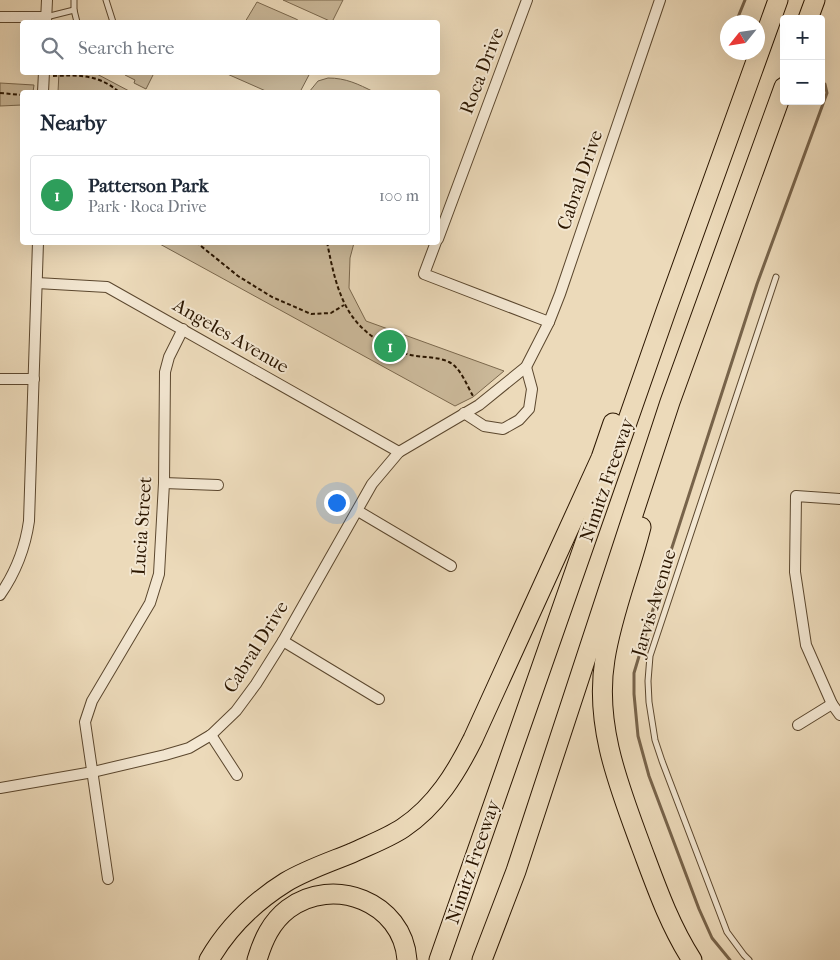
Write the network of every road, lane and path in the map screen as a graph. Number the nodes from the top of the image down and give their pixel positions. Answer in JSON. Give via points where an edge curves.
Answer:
{"nodes":[{"id":1,"x":47,"y":0,"type":"edge"},
{"id":2,"x":74,"y":0,"type":"edge"},
{"id":3,"x":106,"y":0,"type":"edge"},
{"id":4,"x":527,"y":0,"type":"edge"},
{"id":5,"x":660,"y":0,"type":"edge"},
{"id":6,"x":778,"y":0,"type":"edge"},
{"id":7,"x":815,"y":0,"type":"edge"},
{"id":8,"x":74,"y":10,"type":"junction"},
{"id":9,"x":809,"y":15,"type":"edge"},
{"id":10,"x":0,"y":17,"type":"edge"},
{"id":11,"x":46,"y":20,"type":"edge"},
{"id":12,"x":76,"y":20,"type":"edge"},
{"id":13,"x":111,"y":20,"type":"edge"},
{"id":14,"x":44,"y":75,"type":"edge"},
{"id":15,"x":83,"y":75,"type":"edge"},
{"id":16,"x":43,"y":90,"type":"edge"},
{"id":17,"x":116,"y":90,"type":"edge"},
{"id":18,"x":0,"y":93,"type":"edge"},
{"id":19,"x":20,"y":95,"type":"edge"},
{"id":20,"x":780,"y":97,"type":"edge"},
{"id":21,"x":441,"y":221,"type":"edge"},
{"id":22,"x":38,"y":245,"type":"edge"},
{"id":23,"x":200,"y":245,"type":"edge"},
{"id":24,"x":329,"y":245,"type":"edge"},
{"id":25,"x":435,"y":245,"type":"edge"},
{"id":26,"x":776,"y":277,"type":"dead end"},
{"id":27,"x":37,"y":283,"type":"junction"},
{"id":28,"x":344,"y":305,"type":"junction"},
{"id":29,"x":666,"y":311,"type":"junction"},
{"id":30,"x":549,"y":322,"type":"junction"},
{"id":31,"x":183,"y":329,"type":"junction"},
{"id":32,"x":526,"y":367,"type":"junction"},
{"id":33,"x":0,"y":379,"type":"edge"},
{"id":34,"x":34,"y":379,"type":"junction"},
{"id":35,"x":670,"y":402,"type":"junction"},
{"id":36,"x":479,"y":405,"type":"junction"},
{"id":37,"x":464,"y":413,"type":"junction"},
{"id":38,"x":399,"y":452,"type":"junction"},
{"id":39,"x":164,"y":483,"type":"junction"},
{"id":40,"x":218,"y":485,"type":"dead end"},
{"id":41,"x":840,"y":499,"type":"edge"},
{"id":42,"x":358,"y":511,"type":"junction"},
{"id":43,"x":451,"y":566,"type":"dead end"},
{"id":44,"x":0,"y":595,"type":"edge"},
{"id":45,"x":283,"y":641,"type":"junction"},
{"id":46,"x":379,"y":699,"type":"dead end"},
{"id":47,"x":832,"y":704,"type":"junction"},
{"id":48,"x":840,"y":715,"type":"edge"},
{"id":49,"x":798,"y":725,"type":"dead end"},
{"id":50,"x":211,"y":735,"type":"junction"},
{"id":51,"x":93,"y":772,"type":"junction"},
{"id":52,"x":236,"y":775,"type":"dead end"},
{"id":53,"x":0,"y":788,"type":"edge"},
{"id":54,"x":516,"y":872,"type":"junction"},
{"id":55,"x":108,"y":879,"type":"dead end"},
{"id":56,"x":210,"y":960,"type":"edge"},
{"id":57,"x":257,"y":960,"type":"edge"},
{"id":58,"x":407,"y":960,"type":"edge"},
{"id":59,"x":439,"y":960,"type":"edge"},
{"id":60,"x":482,"y":960,"type":"edge"},
{"id":61,"x":492,"y":960,"type":"edge"},
{"id":62,"x":692,"y":960,"type":"edge"},
{"id":63,"x":749,"y":960,"type":"edge"}],
"edges":[{"from":1,"to":11,"type":"street"},
{"from":2,"to":8,"type":"lane"},
{"from":3,"to":13,"type":"lane"},
{"from":4,"to":21,"type":"street","name":"Roca Drive"},
{"from":5,"to":30,"type":"street","name":"Cabral Drive"},
{"from":6,"to":29,"type":"highway","name":"Nimitz Freeway"},
{"from":7,"to":9,"type":"highway"},
{"from":8,"to":11,"type":"lane"},
{"from":8,"to":12,"type":"lane"},
{"from":10,"to":11,"type":"street"},
{"from":14,"to":16,"type":"street"},
{"from":15,"to":17,"type":"path"},
{"from":18,"to":19,"type":"path"},
{"from":20,"to":35,"type":"highway","name":"Nimitz Freeway"},
{"from":22,"to":27,"type":"street"},
{"from":23,"to":28,"type":"path","via":[[238,276],[272,297],[311,314],[331,313]]},
{"from":24,"to":28,"type":"path"},
{"from":25,"to":30,"type":"street","via":[[424,274]]},
{"from":26,"to":63,"type":"lane","name":"Jarvis Avenue","via":[[650,656],[648,681],[649,702],[662,760],[727,932]]},
{"from":27,"to":31,"type":"street","name":"Angeles Avenue","via":[[107,287]]},
{"from":27,"to":34,"type":"street"},
{"from":28,"to":36,"type":"path","via":[[358,324],[390,347],[449,362]]},
{"from":29,"to":56,"type":"highway","via":[[648,329],[601,458],[457,772],[423,812],[403,828],[287,881],[261,899],[232,926]]},
{"from":29,"to":59,"type":"highway","name":"Nimitz Freeway"},
{"from":30,"to":32,"type":"street","name":"Cabral Drive"},
{"from":31,"to":38,"type":"street","name":"Angeles Avenue"},
{"from":31,"to":39,"type":"street","name":"Lucia Street","via":[[165,372]]},
{"from":32,"to":36,"type":"street","name":"Cabral Drive"},
{"from":32,"to":37,"type":"street","via":[[532,390],[529,409],[519,420],[504,429],[484,426]]},
{"from":33,"to":34,"type":"street"},
{"from":34,"to":44,"type":"street","via":[[27,535],[19,563]]},
{"from":35,"to":54,"type":"highway","name":"Nimitz Freeway"},
{"from":35,"to":62,"type":"highway","via":[[634,554],[614,620],[605,660],[602,699],[606,738],[615,775],[664,907]]},
{"from":36,"to":37,"type":"street","name":"Cabral Drive"},
{"from":37,"to":38,"type":"street","name":"Cabral Drive"},
{"from":38,"to":42,"type":"street","name":"Cabral Drive","via":[[372,484]]},
{"from":39,"to":40,"type":"street"},
{"from":39,"to":51,"type":"street","name":"Lucia Street","via":[[159,574],[150,603],[92,701],[85,722]]},
{"from":41,"to":47,"type":"street","via":[[796,496],[794,572],[806,645]]},
{"from":42,"to":43,"type":"street"},
{"from":42,"to":45,"type":"street","name":"Cabral Drive"},
{"from":45,"to":46,"type":"street"},
{"from":45,"to":50,"type":"street","name":"Cabral Drive","via":[[236,711]]},
{"from":47,"to":48,"type":"street"},
{"from":47,"to":49,"type":"street"},
{"from":50,"to":51,"type":"street","name":"Cabral Drive","via":[[189,748]]},
{"from":50,"to":52,"type":"street"},
{"from":51,"to":53,"type":"street","name":"Cabral Drive"},
{"from":51,"to":55,"type":"street","name":"Lucia Street"},
{"from":54,"to":60,"type":"highway","name":"Nimitz Freeway"},
{"from":54,"to":61,"type":"highway"},
{"from":57,"to":58,"type":"highway","via":[[272,924],[288,908],[306,898],[328,894],[349,895],[368,901],[384,912],[397,927],[406,948]]}]}
